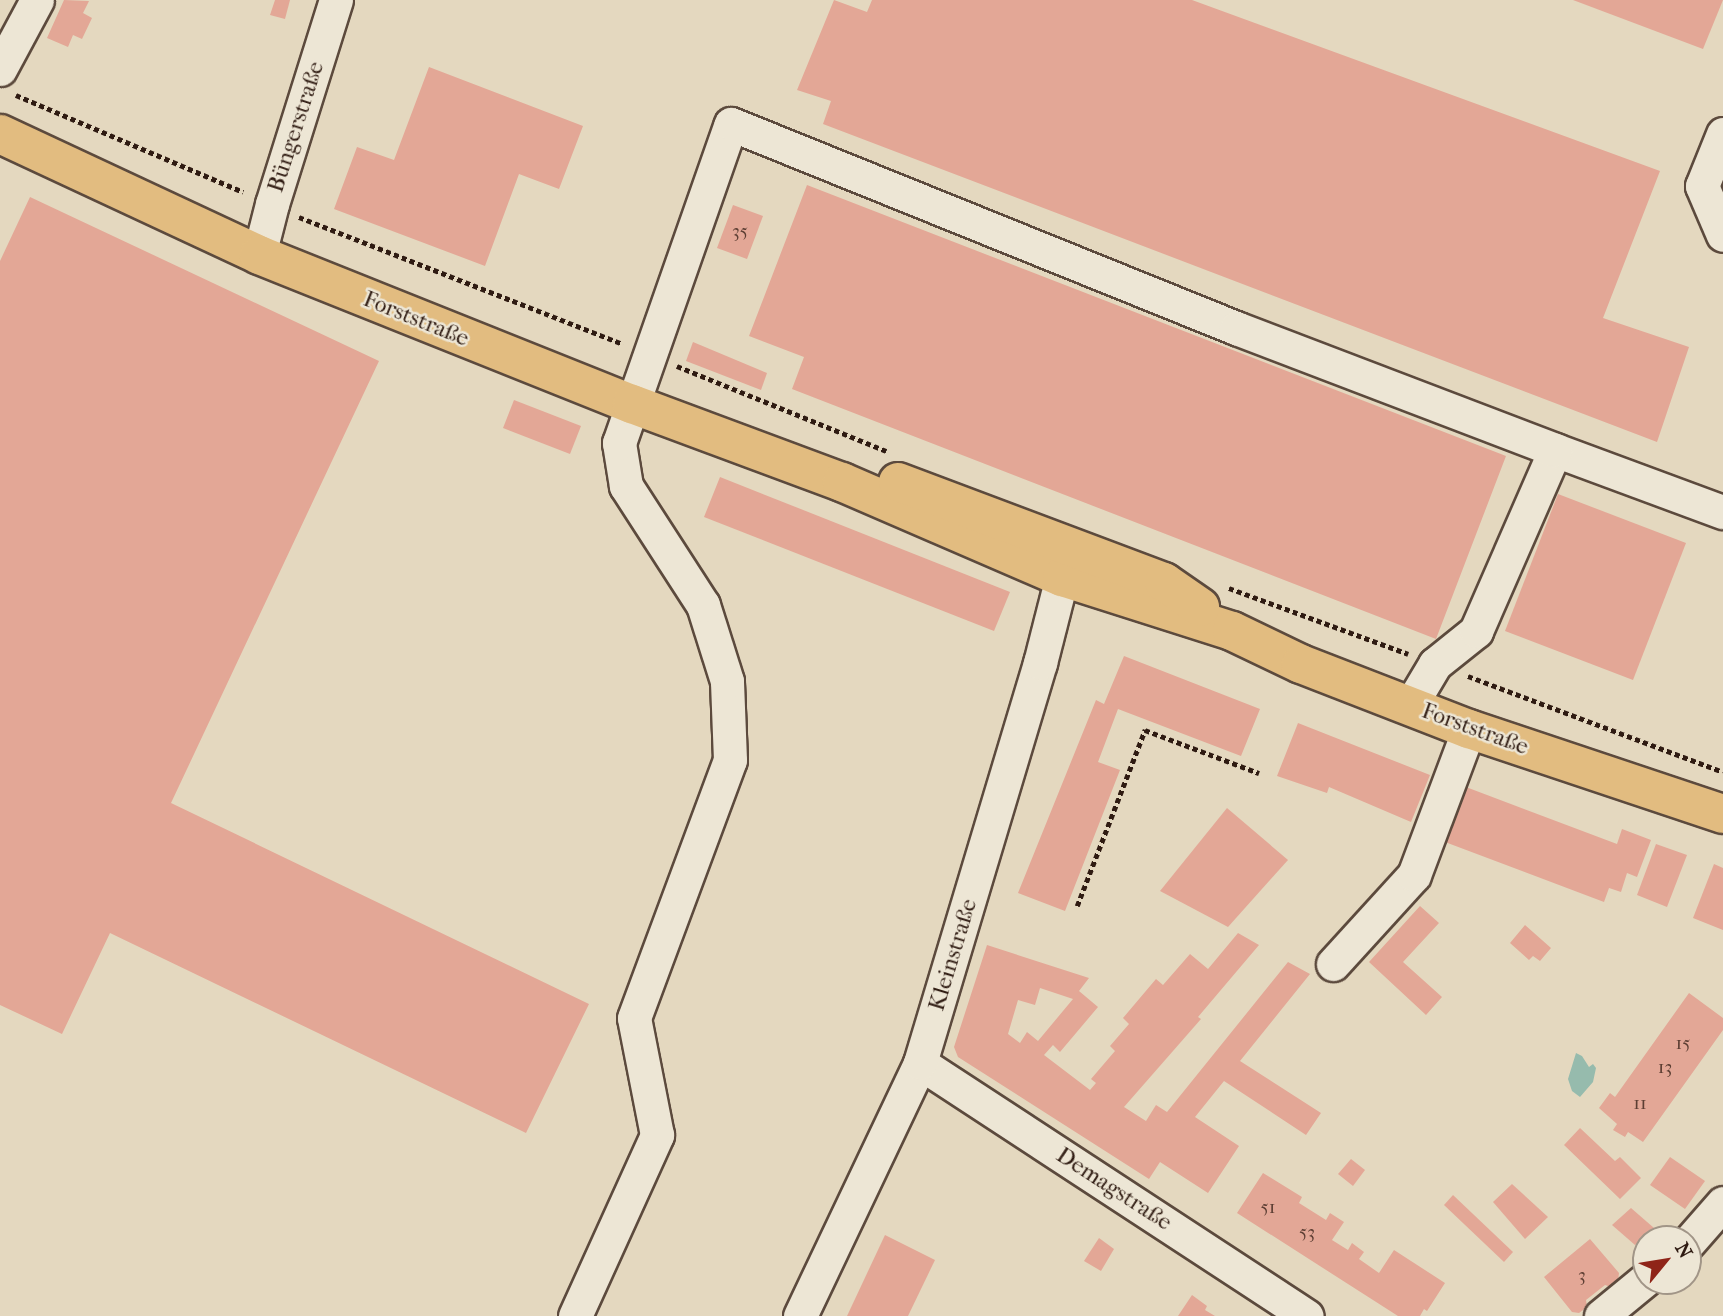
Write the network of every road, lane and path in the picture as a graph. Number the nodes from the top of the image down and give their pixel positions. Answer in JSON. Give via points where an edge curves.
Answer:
{"nodes":[{"id":1,"x":37,"y":0,"type":"edge"},
{"id":2,"x":336,"y":0,"type":"edge"},
{"id":3,"x":6,"y":81,"type":"edge"},
{"id":4,"x":0,"y":134,"type":"edge"},
{"id":5,"x":1723,"y":134,"type":"edge"},
{"id":6,"x":272,"y":204,"type":"junction"},
{"id":7,"x":1723,"y":235,"type":"edge"},
{"id":8,"x":259,"y":255,"type":"junction"},
{"id":9,"x":632,"y":404,"type":"junction"},
{"id":10,"x":1555,"y":450,"type":"junction"},
{"id":11,"x":842,"y":482,"type":"junction"},
{"id":12,"x":1723,"y":511,"type":"edge"},
{"id":13,"x":1062,"y":577,"type":"junction"},
{"id":14,"x":1232,"y":631,"type":"junction"},
{"id":15,"x":1410,"y":706,"type":"junction"},
{"id":16,"x":1469,"y":729,"type":"junction"},
{"id":17,"x":1259,"y":773,"type":"dead end"},
{"id":18,"x":1723,"y":814,"type":"edge"},
{"id":19,"x":1077,"y":906,"type":"dead end"},
{"id":20,"x":1333,"y":964,"type":"dead end"},
{"id":21,"x":920,"y":1063,"type":"junction"},
{"id":22,"x":1723,"y":1203,"type":"edge"},
{"id":23,"x":1702,"y":1227,"type":"edge"},
{"id":24,"x":1632,"y":1291,"type":"edge"},
{"id":25,"x":575,"y":1316,"type":"edge"},
{"id":26,"x":800,"y":1316,"type":"edge"},
{"id":27,"x":1307,"y":1316,"type":"edge"},
{"id":28,"x":1601,"y":1316,"type":"edge"}],
"edges":[{"from":1,"to":3,"type":"street"},
{"from":2,"to":6,"type":"street","name":"Büngerstraße"},
{"from":3,"to":6,"type":"path"},
{"from":4,"to":8,"type":"main road","name":"Forststraße"},
{"from":5,"to":7,"type":"street","via":[[1702,186]]},
{"from":6,"to":8,"type":"street","name":"Büngerstraße"},
{"from":8,"to":9,"type":"main road","name":"Forststraße"},
{"from":9,"to":10,"type":"street","via":[[731,124],[1236,328]]},
{"from":9,"to":11,"type":"main road","name":"Forststraße"},
{"from":9,"to":25,"type":"street","via":[[619,443],[626,486],[703,605],[727,681],[730,760],[634,1018],[657,1135]]},
{"from":10,"to":12,"type":"street"},
{"from":10,"to":15,"type":"street","via":[[1476,631],[1435,664]]},
{"from":11,"to":13,"type":"main road","name":"Forststraße"},
{"from":11,"to":14,"type":"main road","name":"Forststraße","via":[[904,482],[1069,544],[1164,582]]},
{"from":13,"to":14,"type":"main road","name":"Forststraße"},
{"from":13,"to":21,"type":"street","name":"Kleinstraße"},
{"from":14,"to":15,"type":"main road","name":"Forststraße","via":[[1301,664]]},
{"from":15,"to":16,"type":"main road","name":"Forststraße"},
{"from":16,"to":18,"type":"main road","name":"Forststraße"},
{"from":16,"to":20,"type":"street","via":[[1413,875]]},
{"from":17,"to":19,"type":"path","via":[[1145,730]]},
{"from":21,"to":26,"type":"street","name":"Kleinstraße"},
{"from":21,"to":27,"type":"street","name":"Demagstraße"},
{"from":22,"to":23,"type":"street"},
{"from":24,"to":28,"type":"street"}]}
